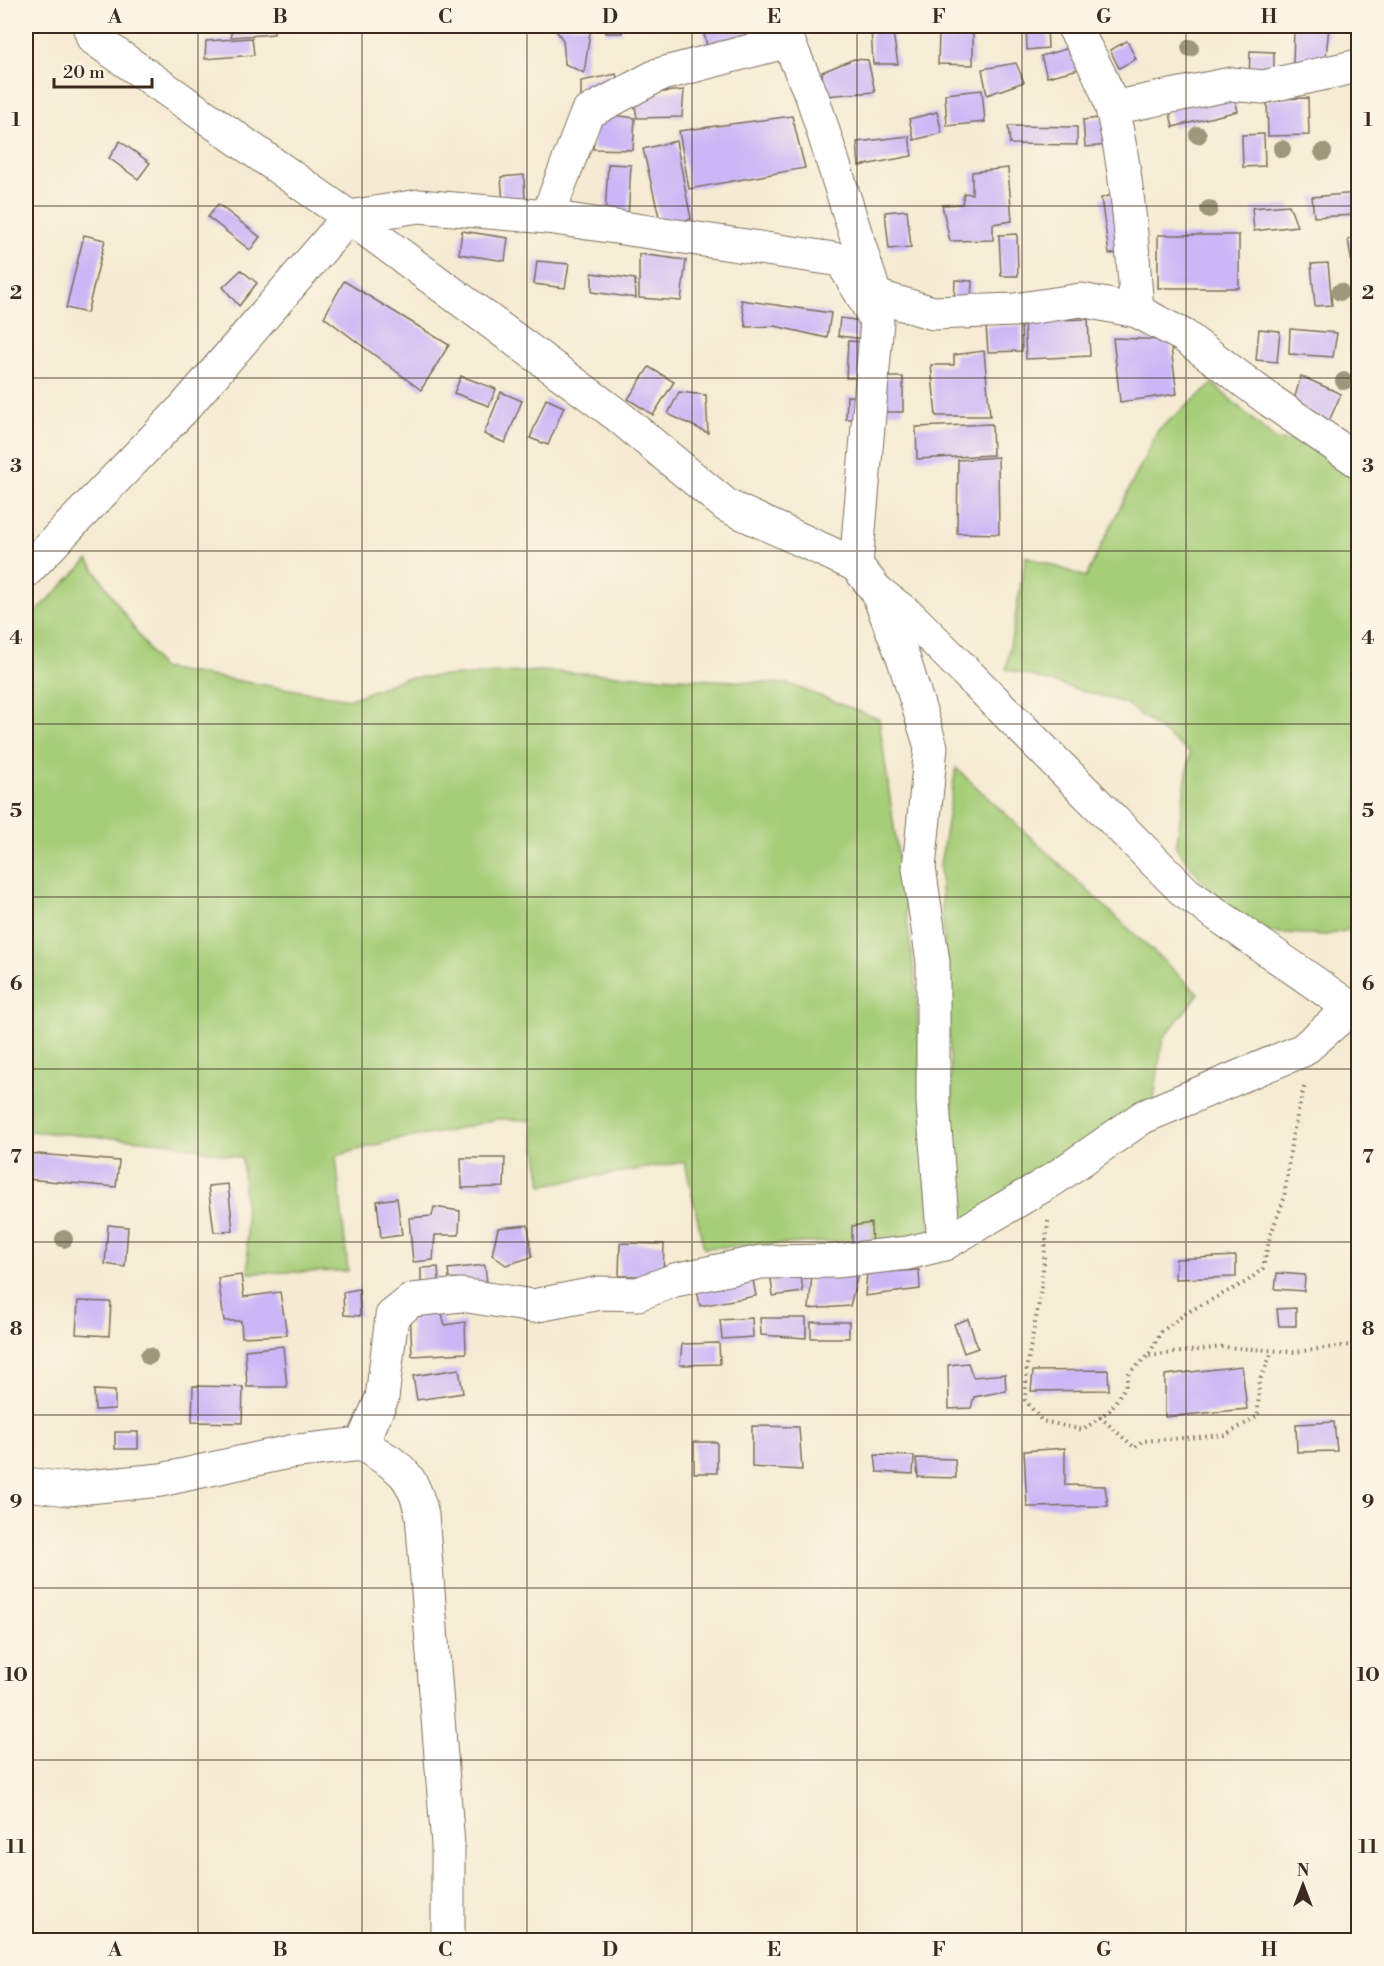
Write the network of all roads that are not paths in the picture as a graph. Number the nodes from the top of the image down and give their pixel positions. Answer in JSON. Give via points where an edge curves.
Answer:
{"nodes":[{"id":1,"x":89,"y":26,"type":"edge"},
{"id":2,"x":1073,"y":26,"type":"edge"},
{"id":3,"x":1359,"y":66,"type":"edge"},
{"id":4,"x":1112,"y":108,"type":"junction"},
{"id":5,"x":349,"y":217,"type":"junction"},
{"id":6,"x":547,"y":217,"type":"junction"},
{"id":7,"x":869,"y":295,"type":"junction"},
{"id":8,"x":1137,"y":311,"type":"junction"},
{"id":9,"x":1359,"y":461,"type":"edge"},
{"id":10,"x":856,"y":565,"type":"junction"},
{"id":11,"x":26,"y":571,"type":"edge"},
{"id":12,"x":878,"y":591,"type":"junction"},
{"id":13,"x":1355,"y":1011,"type":"edge"},
{"id":14,"x":944,"y":1244,"type":"junction"},
{"id":15,"x":362,"y":1443,"type":"junction"},
{"id":16,"x":26,"y":1484,"type":"edge"},
{"id":17,"x":448,"y":1941,"type":"edge"}],
"edges":[{"from":1,"to":5,"type":"street","via":[[93,38]]},
{"from":2,"to":4,"type":"street"},
{"from":3,"to":4,"type":"street","via":[[1263,87],[1231,84]]},
{"from":4,"to":8,"type":"street","via":[[1128,196]]},
{"from":5,"to":6,"type":"street","via":[[419,206]]},
{"from":5,"to":10,"type":"street","via":[[617,415],[727,506]]},
{"from":5,"to":11,"type":"street","via":[[185,407]]},
{"from":6,"to":7,"type":"street","via":[[841,260]]},
{"from":6,"to":7,"type":"street","via":[[587,112],[658,75],[788,41],[813,99]]},
{"from":7,"to":8,"type":"street","via":[[933,313],[1014,310],[1082,300]]},
{"from":7,"to":10,"type":"street","via":[[878,322]]},
{"from":8,"to":9,"type":"street","via":[[1184,336]]},
{"from":10,"to":12,"type":"street"},
{"from":12,"to":13,"type":"street","via":[[912,618],[1186,893]]},
{"from":12,"to":14,"type":"street","via":[[931,747],[918,868],[933,962],[933,1103]]},
{"from":13,"to":14,"type":"street","via":[[1303,1050],[1143,1117],[1054,1179]]},
{"from":14,"to":15,"type":"street","via":[[908,1253],[836,1261],[761,1262],[675,1280],[638,1294],[600,1293],[533,1306],[461,1295],[412,1300],[392,1316],[382,1398]]},
{"from":15,"to":16,"type":"street","via":[[289,1452],[161,1480],[68,1489]]},
{"from":15,"to":17,"type":"street","via":[[405,1472],[416,1491],[422,1515],[448,1845]]}]}
